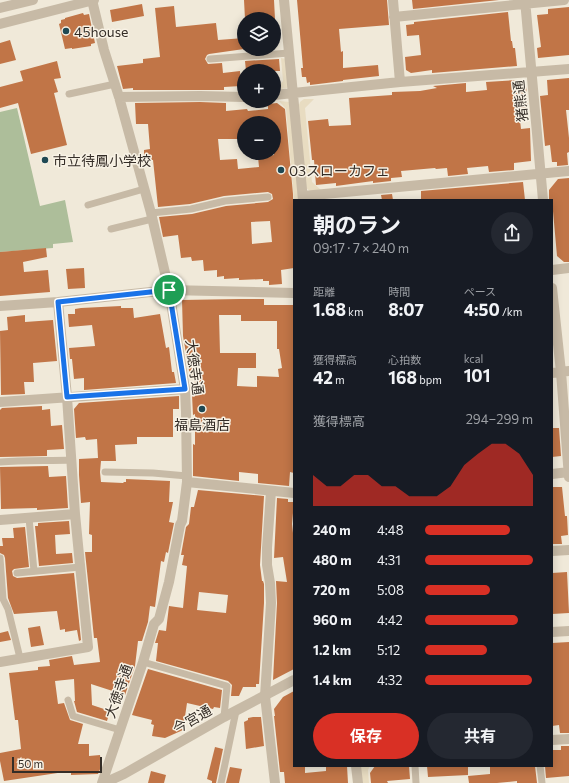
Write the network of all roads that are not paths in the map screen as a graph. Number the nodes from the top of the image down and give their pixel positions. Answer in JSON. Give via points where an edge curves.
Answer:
{"nodes":[{"id":1,"x":33,"y":0,"type":"edge"},
{"id":2,"x":93,"y":0,"type":"edge"},
{"id":3,"x":284,"y":0,"type":"edge"},
{"id":4,"x":393,"y":0,"type":"edge"},
{"id":5,"x":564,"y":0,"type":"edge"},
{"id":6,"x":525,"y":2,"type":"edge"},
{"id":7,"x":0,"y":8,"type":"edge"},
{"id":8,"x":394,"y":17,"type":"junction"},
{"id":9,"x":0,"y":24,"type":"edge"},
{"id":10,"x":289,"y":53,"type":"junction"},
{"id":11,"x":210,"y":59,"type":"dead end"},
{"id":12,"x":569,"y":69,"type":"edge"},
{"id":13,"x":531,"y":72,"type":"junction"},
{"id":14,"x":400,"y":82,"type":"junction"},
{"id":15,"x":115,"y":84,"type":"junction"},
{"id":16,"x":294,"y":93,"type":"junction"},
{"id":17,"x":69,"y":94,"type":"dead end"},
{"id":18,"x":281,"y":94,"type":"edge"},
{"id":19,"x":119,"y":96,"type":"junction"},
{"id":20,"x":237,"y":97,"type":"edge"},
{"id":21,"x":569,"y":171,"type":"edge"},
{"id":22,"x":541,"y":174,"type":"junction"},
{"id":23,"x":144,"y":189,"type":"junction"},
{"id":24,"x":268,"y":197,"type":"dead end"},
{"id":25,"x":303,"y":198,"type":"edge"},
{"id":26,"x":544,"y":199,"type":"edge"},
{"id":27,"x":88,"y":205,"type":"dead end"},
{"id":28,"x":152,"y":216,"type":"junction"},
{"id":29,"x":111,"y":229,"type":"dead end"},
{"id":30,"x":569,"y":268,"type":"edge"},
{"id":31,"x":553,"y":270,"type":"edge"},
{"id":32,"x":169,"y":290,"type":"junction"},
{"id":33,"x":293,"y":293,"type":"edge"},
{"id":34,"x":553,"y":297,"type":"edge"},
{"id":35,"x":58,"y":302,"type":"junction"},
{"id":36,"x":0,"y":306,"type":"edge"},
{"id":37,"x":561,"y":372,"type":"edge"},
{"id":38,"x":185,"y":389,"type":"junction"},
{"id":39,"x":67,"y":397,"type":"junction"},
{"id":40,"x":0,"y":402,"type":"edge"},
{"id":41,"x":72,"y":460,"type":"junction"},
{"id":42,"x":0,"y":462,"type":"edge"},
{"id":43,"x":105,"y":472,"type":"dead end"},
{"id":44,"x":569,"y":472,"type":"edge"},
{"id":45,"x":553,"y":474,"type":"edge"},
{"id":46,"x":569,"y":477,"type":"edge"},
{"id":47,"x":187,"y":479,"type":"junction"},
{"id":48,"x":271,"y":491,"type":"junction"},
{"id":49,"x":293,"y":493,"type":"edge"},
{"id":50,"x":75,"y":514,"type":"junction"},
{"id":51,"x":29,"y":518,"type":"junction"},
{"id":52,"x":0,"y":520,"type":"edge"},
{"id":53,"x":569,"y":550,"type":"edge"},
{"id":54,"x":553,"y":552,"type":"edge"},
{"id":55,"x":0,"y":558,"type":"edge"},
{"id":56,"x":80,"y":567,"type":"junction"},
{"id":57,"x":34,"y":571,"type":"junction"},
{"id":58,"x":17,"y":573,"type":"dead end"},
{"id":59,"x":569,"y":631,"type":"edge"},
{"id":60,"x":553,"y":632,"type":"edge"},
{"id":61,"x":20,"y":658,"type":"junction"},
{"id":62,"x":0,"y":662,"type":"edge"},
{"id":63,"x":143,"y":662,"type":"junction"},
{"id":64,"x":293,"y":681,"type":"edge"},
{"id":65,"x":265,"y":696,"type":"junction"},
{"id":66,"x":68,"y":700,"type":"dead end"},
{"id":67,"x":236,"y":711,"type":"junction"},
{"id":68,"x":224,"y":717,"type":"junction"},
{"id":69,"x":120,"y":730,"type":"junction"},
{"id":70,"x":569,"y":739,"type":"edge"},
{"id":71,"x":553,"y":740,"type":"edge"},
{"id":72,"x":356,"y":767,"type":"edge"},
{"id":73,"x":415,"y":767,"type":"edge"},
{"id":74,"x":540,"y":767,"type":"edge"},
{"id":75,"x":103,"y":783,"type":"edge"},
{"id":76,"x":221,"y":783,"type":"edge"},
{"id":77,"x":275,"y":783,"type":"edge"},
{"id":78,"x":358,"y":783,"type":"edge"},
{"id":79,"x":416,"y":783,"type":"edge"},
{"id":80,"x":542,"y":783,"type":"edge"}],
"edges":[{"from":1,"to":7,"type":"street"},
{"from":2,"to":9,"type":"street"},
{"from":2,"to":15,"type":"street","name":"大徳寺通","via":[[104,50]]},
{"from":3,"to":10,"type":"street"},
{"from":4,"to":8,"type":"street"},
{"from":5,"to":6,"type":"street"},
{"from":6,"to":8,"type":"street"},
{"from":6,"to":13,"type":"street","name":"猪熊通"},
{"from":8,"to":14,"type":"street"},
{"from":10,"to":11,"type":"lane"},
{"from":10,"to":16,"type":"street"},
{"from":12,"to":13,"type":"street"},
{"from":13,"to":14,"type":"street"},
{"from":13,"to":22,"type":"street","name":"猪熊通"},
{"from":14,"to":16,"type":"street"},
{"from":15,"to":17,"type":"lane"},
{"from":15,"to":19,"type":"street","name":"大徳寺通"},
{"from":16,"to":18,"type":"street"},
{"from":16,"to":25,"type":"street"},
{"from":19,"to":20,"type":"street"},
{"from":19,"to":23,"type":"street","name":"大徳寺通"},
{"from":21,"to":22,"type":"street"},
{"from":22,"to":25,"type":"street"},
{"from":22,"to":26,"type":"street","name":"猪熊通"},
{"from":23,"to":27,"type":"lane"},
{"from":23,"to":28,"type":"street","name":"大徳寺通"},
{"from":24,"to":28,"type":"lane","via":[[225,201]]},
{"from":28,"to":29,"type":"lane"},
{"from":28,"to":32,"type":"street","name":"大徳寺通"},
{"from":30,"to":31,"type":"street"},
{"from":32,"to":33,"type":"street"},
{"from":32,"to":35,"type":"street"},
{"from":32,"to":38,"type":"street","name":"大徳寺通"},
{"from":34,"to":37,"type":"street"},
{"from":35,"to":36,"type":"street"},
{"from":35,"to":39,"type":"street"},
{"from":37,"to":44,"type":"street"},
{"from":38,"to":39,"type":"street"},
{"from":38,"to":47,"type":"street","name":"大徳寺通"},
{"from":39,"to":40,"type":"street"},
{"from":39,"to":41,"type":"street"},
{"from":41,"to":42,"type":"lane"},
{"from":41,"to":50,"type":"street"},
{"from":43,"to":47,"type":"lane","via":[[153,473]]},
{"from":44,"to":45,"type":"street"},
{"from":44,"to":46,"type":"street"},
{"from":47,"to":48,"type":"street"},
{"from":47,"to":63,"type":"street","name":"大徳寺通","via":[[182,521],[169,582]]},
{"from":48,"to":49,"type":"street"},
{"from":48,"to":65,"type":"street","via":[[267,554],[271,604]]},
{"from":50,"to":51,"type":"street"},
{"from":50,"to":56,"type":"street"},
{"from":51,"to":52,"type":"street"},
{"from":51,"to":57,"type":"lane"},
{"from":53,"to":54,"type":"street"},
{"from":55,"to":61,"type":"lane","via":[[3,599],[8,609]]},
{"from":56,"to":57,"type":"lane"},
{"from":56,"to":61,"type":"street","via":[[88,647]]},
{"from":57,"to":58,"type":"lane"},
{"from":59,"to":60,"type":"street"},
{"from":61,"to":62,"type":"street"},
{"from":63,"to":68,"type":"lane","via":[[227,686]]},
{"from":63,"to":69,"type":"street","name":"大徳寺通"},
{"from":64,"to":65,"type":"street","name":"今宮通"},
{"from":65,"to":67,"type":"street","name":"今宮通"},
{"from":65,"to":77,"type":"street"},
{"from":66,"to":69,"type":"lane","via":[[73,716]]},
{"from":67,"to":68,"type":"street","name":"今宮通"},
{"from":67,"to":76,"type":"lane"},
{"from":68,"to":75,"type":"street","name":"今宮通","via":[[124,774]]},
{"from":69,"to":75,"type":"street","name":"大徳寺通"},
{"from":70,"to":71,"type":"street"},
{"from":72,"to":78,"type":"street"},
{"from":73,"to":79,"type":"lane"},
{"from":74,"to":80,"type":"lane"}]}
